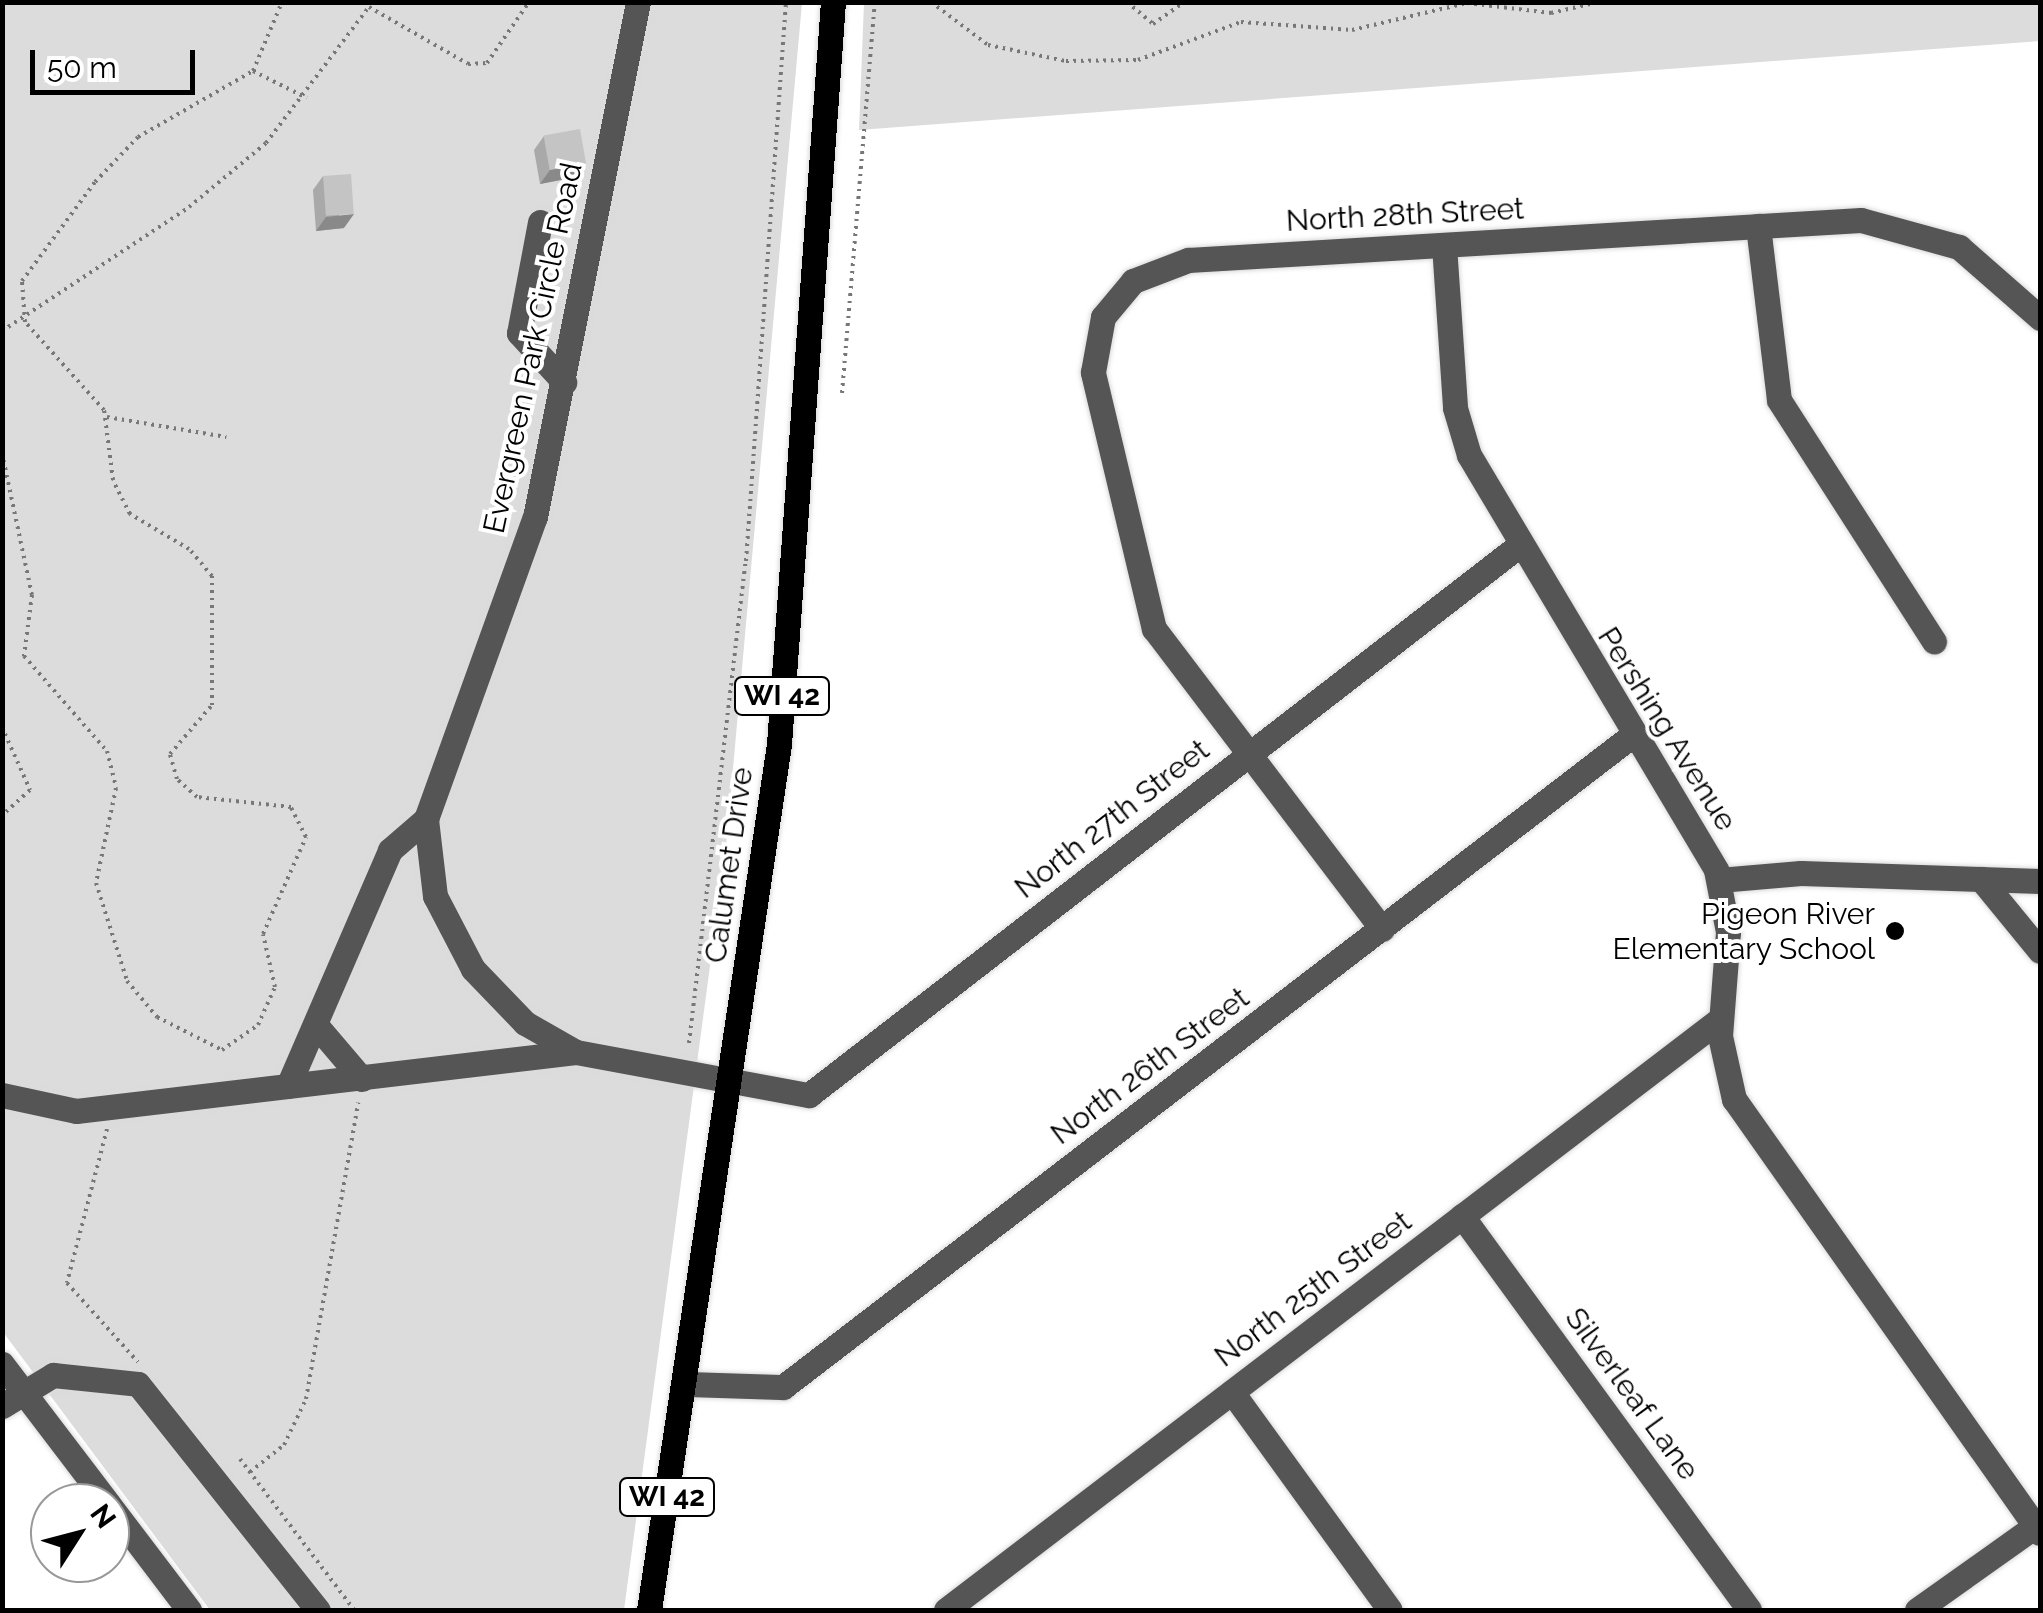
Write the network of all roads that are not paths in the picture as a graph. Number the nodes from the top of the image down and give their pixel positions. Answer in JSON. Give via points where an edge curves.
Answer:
{"nodes":[{"id":1,"x":638,"y":2,"type":"edge"},
{"id":2,"x":833,"y":2,"type":"edge"},
{"id":3,"x":540,"y":222,"type":"dead end"},
{"id":4,"x":1758,"y":226,"type":"junction"},
{"id":5,"x":1444,"y":245,"type":"junction"},
{"id":6,"x":2040,"y":318,"type":"edge"},
{"id":7,"x":564,"y":382,"type":"junction"},
{"id":8,"x":1517,"y":547,"type":"junction"},
{"id":9,"x":1934,"y":641,"type":"dead end"},
{"id":10,"x":1634,"y":734,"type":"junction"},
{"id":11,"x":1246,"y":757,"type":"junction"},
{"id":12,"x":426,"y":819,"type":"junction"},
{"id":13,"x":1982,"y":878,"type":"junction"},
{"id":14,"x":1718,"y":880,"type":"junction"},
{"id":15,"x":2040,"y":881,"type":"edge"},
{"id":16,"x":1382,"y":929,"type":"junction"},
{"id":17,"x":2040,"y":951,"type":"edge"},
{"id":18,"x":1720,"y":1020,"type":"junction"},
{"id":19,"x":316,"y":1025,"type":"junction"},
{"id":20,"x":576,"y":1052,"type":"junction"},
{"id":21,"x":362,"y":1080,"type":"junction"},
{"id":22,"x":731,"y":1080,"type":"junction"},
{"id":23,"x":288,"y":1086,"type":"junction"},
{"id":24,"x":2,"y":1094,"type":"edge"},
{"id":25,"x":1462,"y":1216,"type":"junction"},
{"id":26,"x":2,"y":1364,"type":"edge"},
{"id":27,"x":685,"y":1384,"type":"junction"},
{"id":28,"x":1232,"y":1392,"type":"junction"},
{"id":29,"x":13,"y":1399,"type":"edge"},
{"id":30,"x":90,"y":1483,"type":"edge"},
{"id":31,"x":2038,"y":1530,"type":"edge"},
{"id":32,"x":130,"y":1532,"type":"edge"},
{"id":33,"x":955,"y":1608,"type":"edge"},
{"id":34,"x":189,"y":1610,"type":"edge"},
{"id":35,"x":318,"y":1610,"type":"edge"},
{"id":36,"x":649,"y":1610,"type":"edge"},
{"id":37,"x":1390,"y":1610,"type":"edge"},
{"id":38,"x":1748,"y":1610,"type":"edge"},
{"id":39,"x":1917,"y":1610,"type":"edge"}],
"edges":[{"from":1,"to":7,"type":"street","name":"Evergreen Park Circle Road"},
{"from":2,"to":22,"type":"main road","name":"Calumet Drive","number":"WI 42","via":[[779,744]]},
{"from":3,"to":7,"type":"street","via":[[519,332]]},
{"from":4,"to":5,"type":"street","name":"North 28th Street"},
{"from":4,"to":6,"type":"street","name":"North 28th Street","via":[[1861,220],[1923,233],[1984,263]]},
{"from":4,"to":9,"type":"street","via":[[1779,400]]},
{"from":5,"to":8,"type":"street","name":"Pershing Avenue","via":[[1458,422]]},
{"from":5,"to":11,"type":"street","name":"North 28th Street","via":[[1172,262],[1117,296],[1094,342],[1139,590],[1170,658]]},
{"from":7,"to":12,"type":"street","name":"Evergreen Park Circle Road","via":[[535,517]]},
{"from":8,"to":10,"type":"street","name":"Pershing Avenue"},
{"from":8,"to":11,"type":"street","name":"North 27th Street"},
{"from":10,"to":14,"type":"street","name":"Pershing Avenue"},
{"from":10,"to":16,"type":"street","name":"North 26th Street"},
{"from":11,"to":16,"type":"street"},
{"from":11,"to":22,"type":"street","name":"North 27th Street","via":[[809,1095]]},
{"from":12,"to":19,"type":"street","via":[[390,850]]},
{"from":12,"to":20,"type":"street","name":"Evergreen Park Circle Road","via":[[436,896],[473,969],[525,1023]]},
{"from":13,"to":14,"type":"street"},
{"from":13,"to":15,"type":"street"},
{"from":13,"to":17,"type":"street"},
{"from":14,"to":18,"type":"street","name":"Pershing Avenue","via":[[1728,932]]},
{"from":16,"to":27,"type":"street","name":"North 26th Street","via":[[783,1387]]},
{"from":18,"to":25,"type":"street","name":"North 25th Street"},
{"from":18,"to":31,"type":"street","name":"Pershing Avenue","via":[[1725,1068],[1748,1128]]},
{"from":19,"to":21,"type":"street"},
{"from":19,"to":23,"type":"street"},
{"from":20,"to":21,"type":"street","name":"Evergreen Park Circle Road"},
{"from":20,"to":22,"type":"street","name":"Evergreen Park Circle Road"},
{"from":21,"to":23,"type":"street","name":"Evergreen Park Circle Road"},
{"from":22,"to":27,"type":"main road","name":"Calumet Drive","number":"WI 42"},
{"from":23,"to":24,"type":"street","name":"Evergreen Park Circle Road","via":[[76,1112]]},
{"from":25,"to":28,"type":"street","name":"North 25th Street"},
{"from":25,"to":38,"type":"street","name":"Silverleaf Lane"},
{"from":26,"to":29,"type":"street"},
{"from":27,"to":36,"type":"main road","name":"Calumet Drive","number":"WI 42"},
{"from":28,"to":33,"type":"street","name":"North 25th Street"},
{"from":28,"to":37,"type":"street"},
{"from":29,"to":30,"type":"street"},
{"from":29,"to":35,"type":"street","via":[[54,1375],[143,1388]]},
{"from":31,"to":39,"type":"street"},
{"from":32,"to":34,"type":"street"}]}
